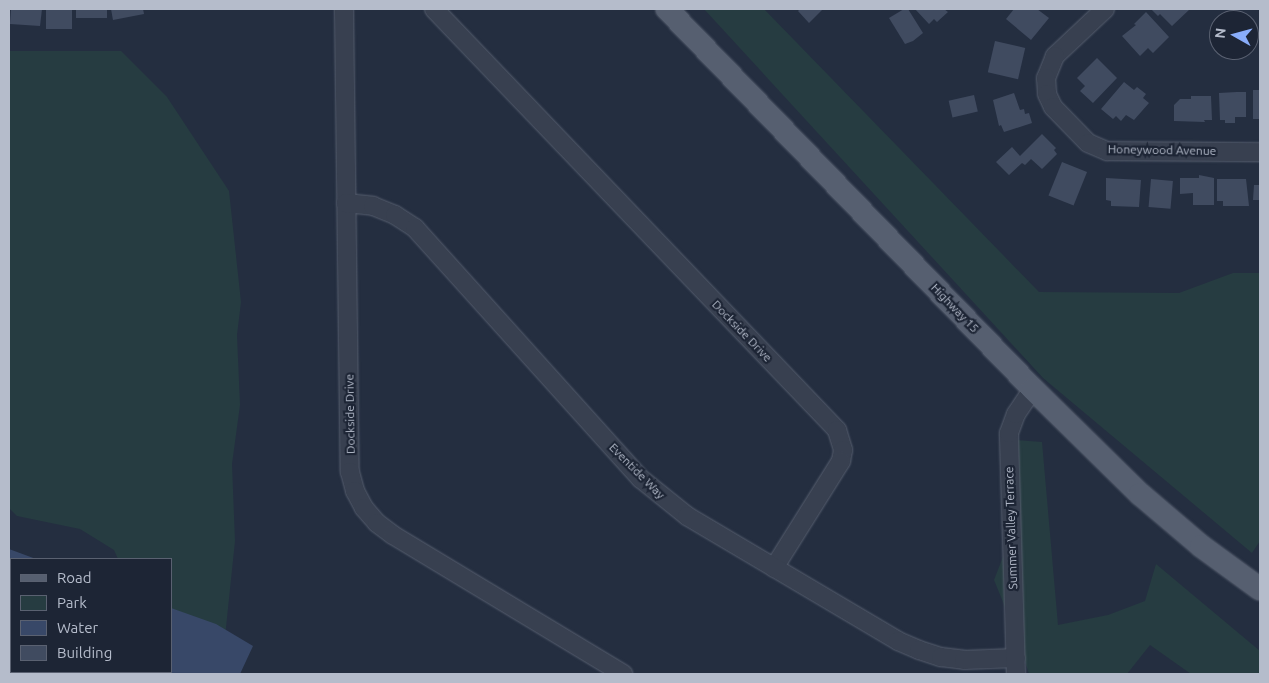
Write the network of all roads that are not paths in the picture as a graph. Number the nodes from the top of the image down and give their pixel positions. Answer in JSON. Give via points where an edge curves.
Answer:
{"nodes":[{"id":1,"x":344,"y":9,"type":"edge"},
{"id":2,"x":434,"y":9,"type":"edge"},
{"id":3,"x":668,"y":9,"type":"edge"},
{"id":4,"x":1105,"y":9,"type":"edge"},
{"id":5,"x":1260,"y":152,"type":"edge"},
{"id":6,"x":346,"y":203,"type":"junction"},
{"id":7,"x":1033,"y":389,"type":"junction"},
{"id":8,"x":774,"y":568,"type":"junction"},
{"id":9,"x":1260,"y":589,"type":"edge"},
{"id":10,"x":1016,"y":666,"type":"edge"},
{"id":11,"x":622,"y":674,"type":"edge"}],
"edges":[{"from":1,"to":6,"type":"street","name":"Dockside Drive"},
{"from":2,"to":8,"type":"street","name":"Dockside Drive","via":[[837,430],[842,440],[841,461]]},
{"from":3,"to":7,"type":"main road","name":"Highway 15"},
{"from":4,"to":5,"type":"street","name":"Honeywood Avenue","via":[[1055,56],[1046,78],[1047,94],[1053,107],[1088,143],[1107,151]]},
{"from":6,"to":8,"type":"street","name":"Eventide Way","via":[[373,206],[415,228],[641,479],[687,516]]},
{"from":6,"to":11,"type":"street","name":"Dockside Drive","via":[[350,472],[364,508],[393,536]]},
{"from":7,"to":9,"type":"main road","name":"Highway 15","via":[[1140,494],[1201,546]]},
{"from":7,"to":10,"type":"street","name":"Summer Valley Terrace","via":[[1016,414],[1009,433]]},
{"from":8,"to":10,"type":"street","name":"Eventide Way","via":[[898,641],[919,650],[941,657]]}]}
